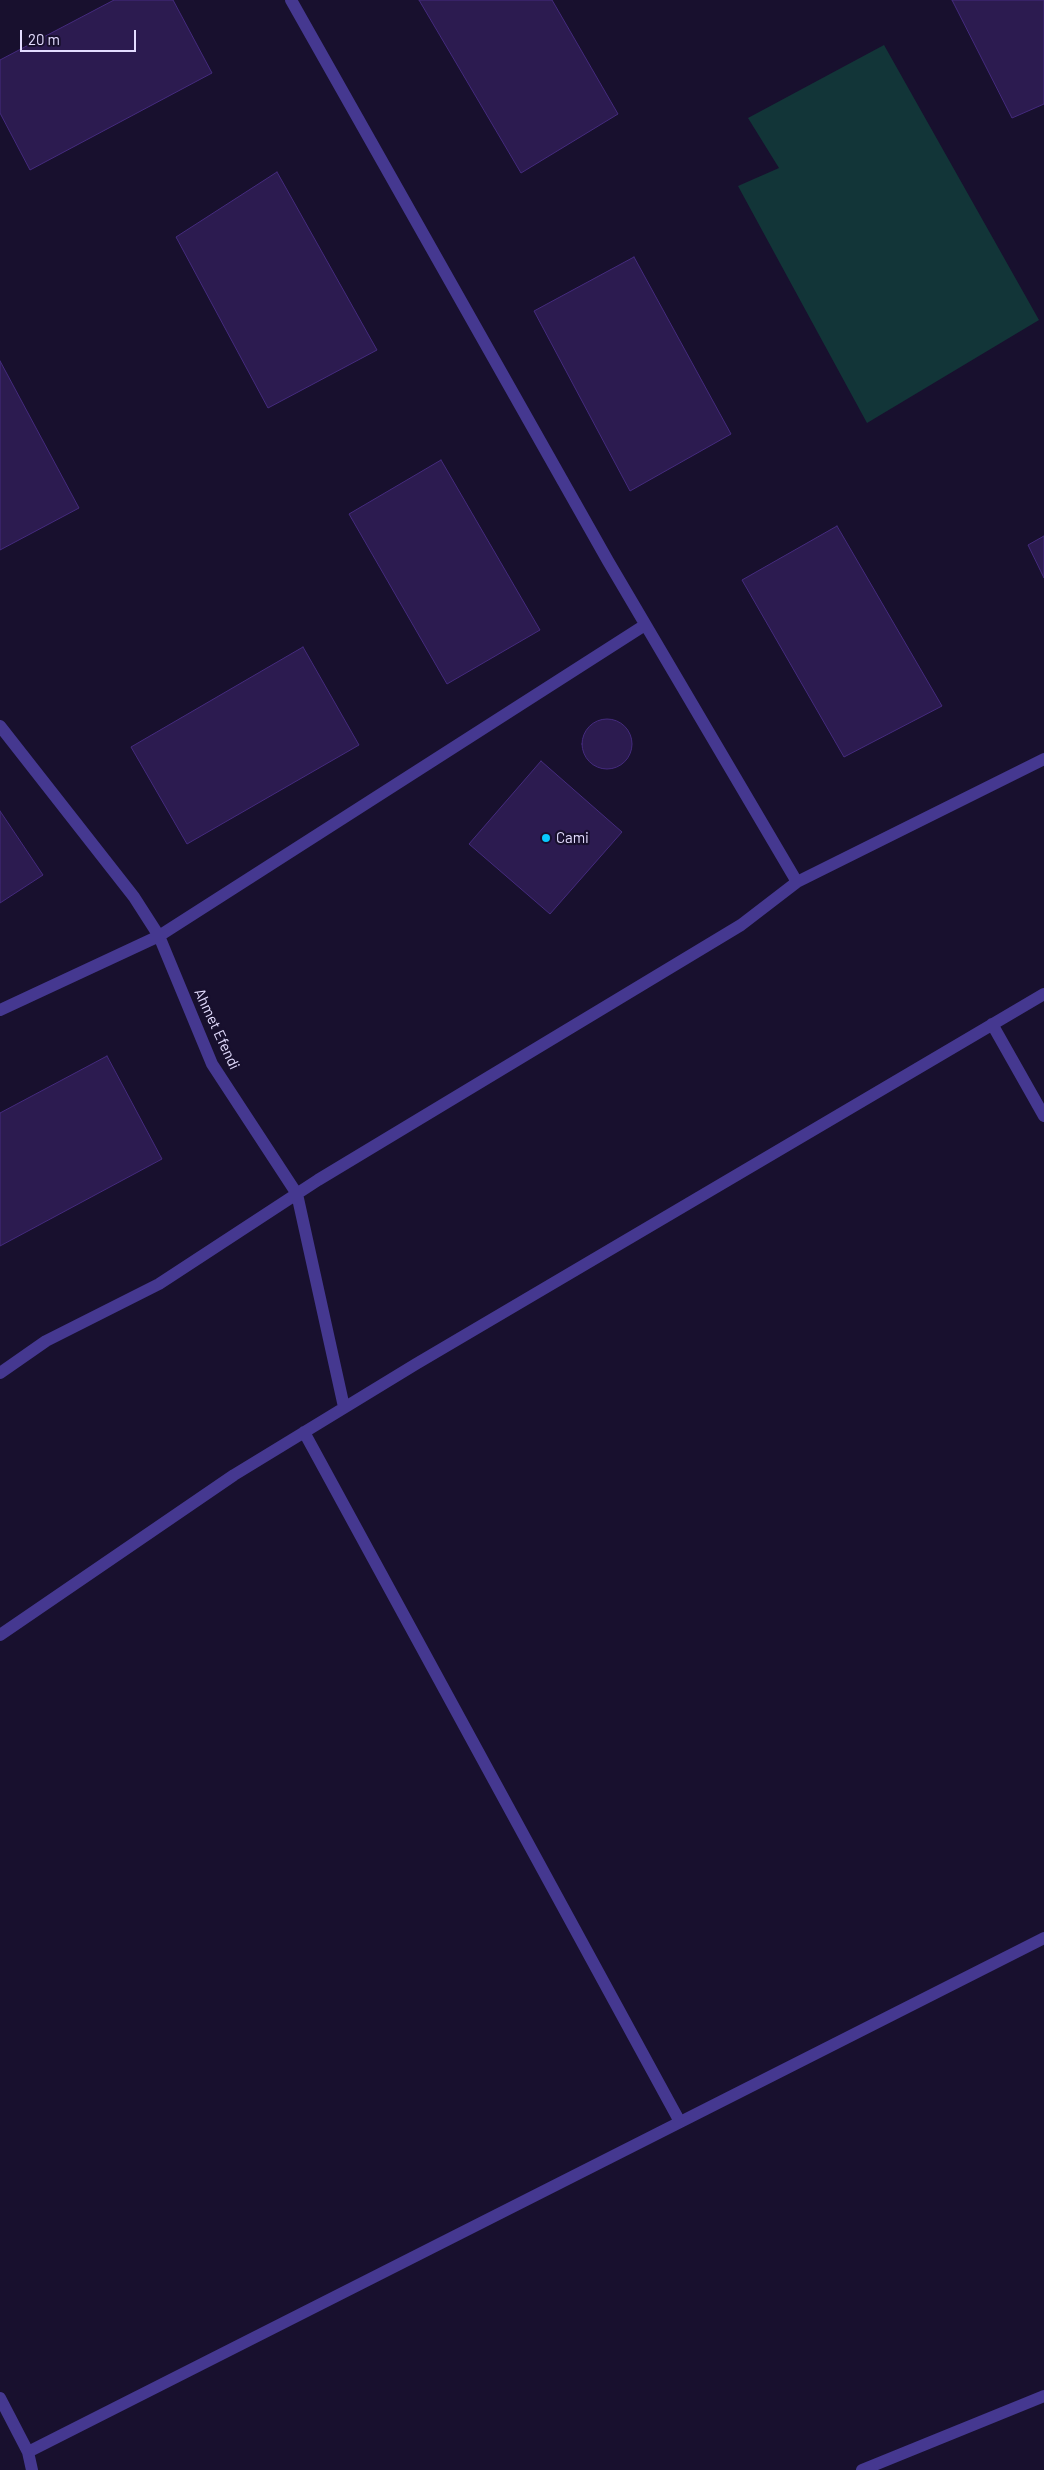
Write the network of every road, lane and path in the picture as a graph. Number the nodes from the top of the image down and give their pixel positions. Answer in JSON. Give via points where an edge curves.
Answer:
{"nodes":[{"id":1,"x":295,"y":1,"type":"edge"},
{"id":2,"x":645,"y":625,"type":"junction"},
{"id":3,"x":0,"y":726,"type":"edge"},
{"id":4,"x":1044,"y":758,"type":"edge"},
{"id":5,"x":797,"y":882,"type":"junction"},
{"id":6,"x":159,"y":936,"type":"junction"},
{"id":7,"x":1044,"y":994,"type":"edge"},
{"id":8,"x":0,"y":1010,"type":"edge"},
{"id":9,"x":992,"y":1024,"type":"junction"},
{"id":10,"x":1044,"y":1116,"type":"edge"},
{"id":11,"x":297,"y":1194,"type":"junction"},
{"id":12,"x":0,"y":1373,"type":"edge"},
{"id":13,"x":344,"y":1407,"type":"junction"},
{"id":14,"x":304,"y":1432,"type":"junction"},
{"id":15,"x":0,"y":1635,"type":"edge"},
{"id":16,"x":1044,"y":1938,"type":"edge"},
{"id":17,"x":680,"y":2122,"type":"junction"},
{"id":18,"x":1044,"y":2396,"type":"edge"},
{"id":19,"x":0,"y":2398,"type":"edge"},
{"id":20,"x":28,"y":2452,"type":"junction"},
{"id":21,"x":32,"y":2470,"type":"edge"},
{"id":22,"x":862,"y":2470,"type":"edge"}],
"edges":[{"from":1,"to":2,"type":"street"},
{"from":2,"to":5,"type":"street"},
{"from":2,"to":6,"type":"street"},
{"from":3,"to":6,"type":"street","name":"Ahmet Efendi","via":[[134,897]]},
{"from":4,"to":5,"type":"street"},
{"from":5,"to":11,"type":"street","via":[[741,925]]},
{"from":6,"to":8,"type":"street"},
{"from":6,"to":11,"type":"street","name":"Ahmet Efendi","via":[[212,1064]]},
{"from":7,"to":9,"type":"street"},
{"from":9,"to":10,"type":"street"},
{"from":9,"to":13,"type":"street"},
{"from":11,"to":12,"type":"street","via":[[159,1284],[46,1342]]},
{"from":11,"to":13,"type":"street","name":"Ahmet Efendi"},
{"from":13,"to":14,"type":"street"},
{"from":14,"to":15,"type":"street","via":[[234,1475]]},
{"from":14,"to":17,"type":"street"},
{"from":16,"to":17,"type":"street"},
{"from":17,"to":20,"type":"street"},
{"from":18,"to":22,"type":"street"},
{"from":19,"to":20,"type":"street"},
{"from":20,"to":21,"type":"street"}]}
